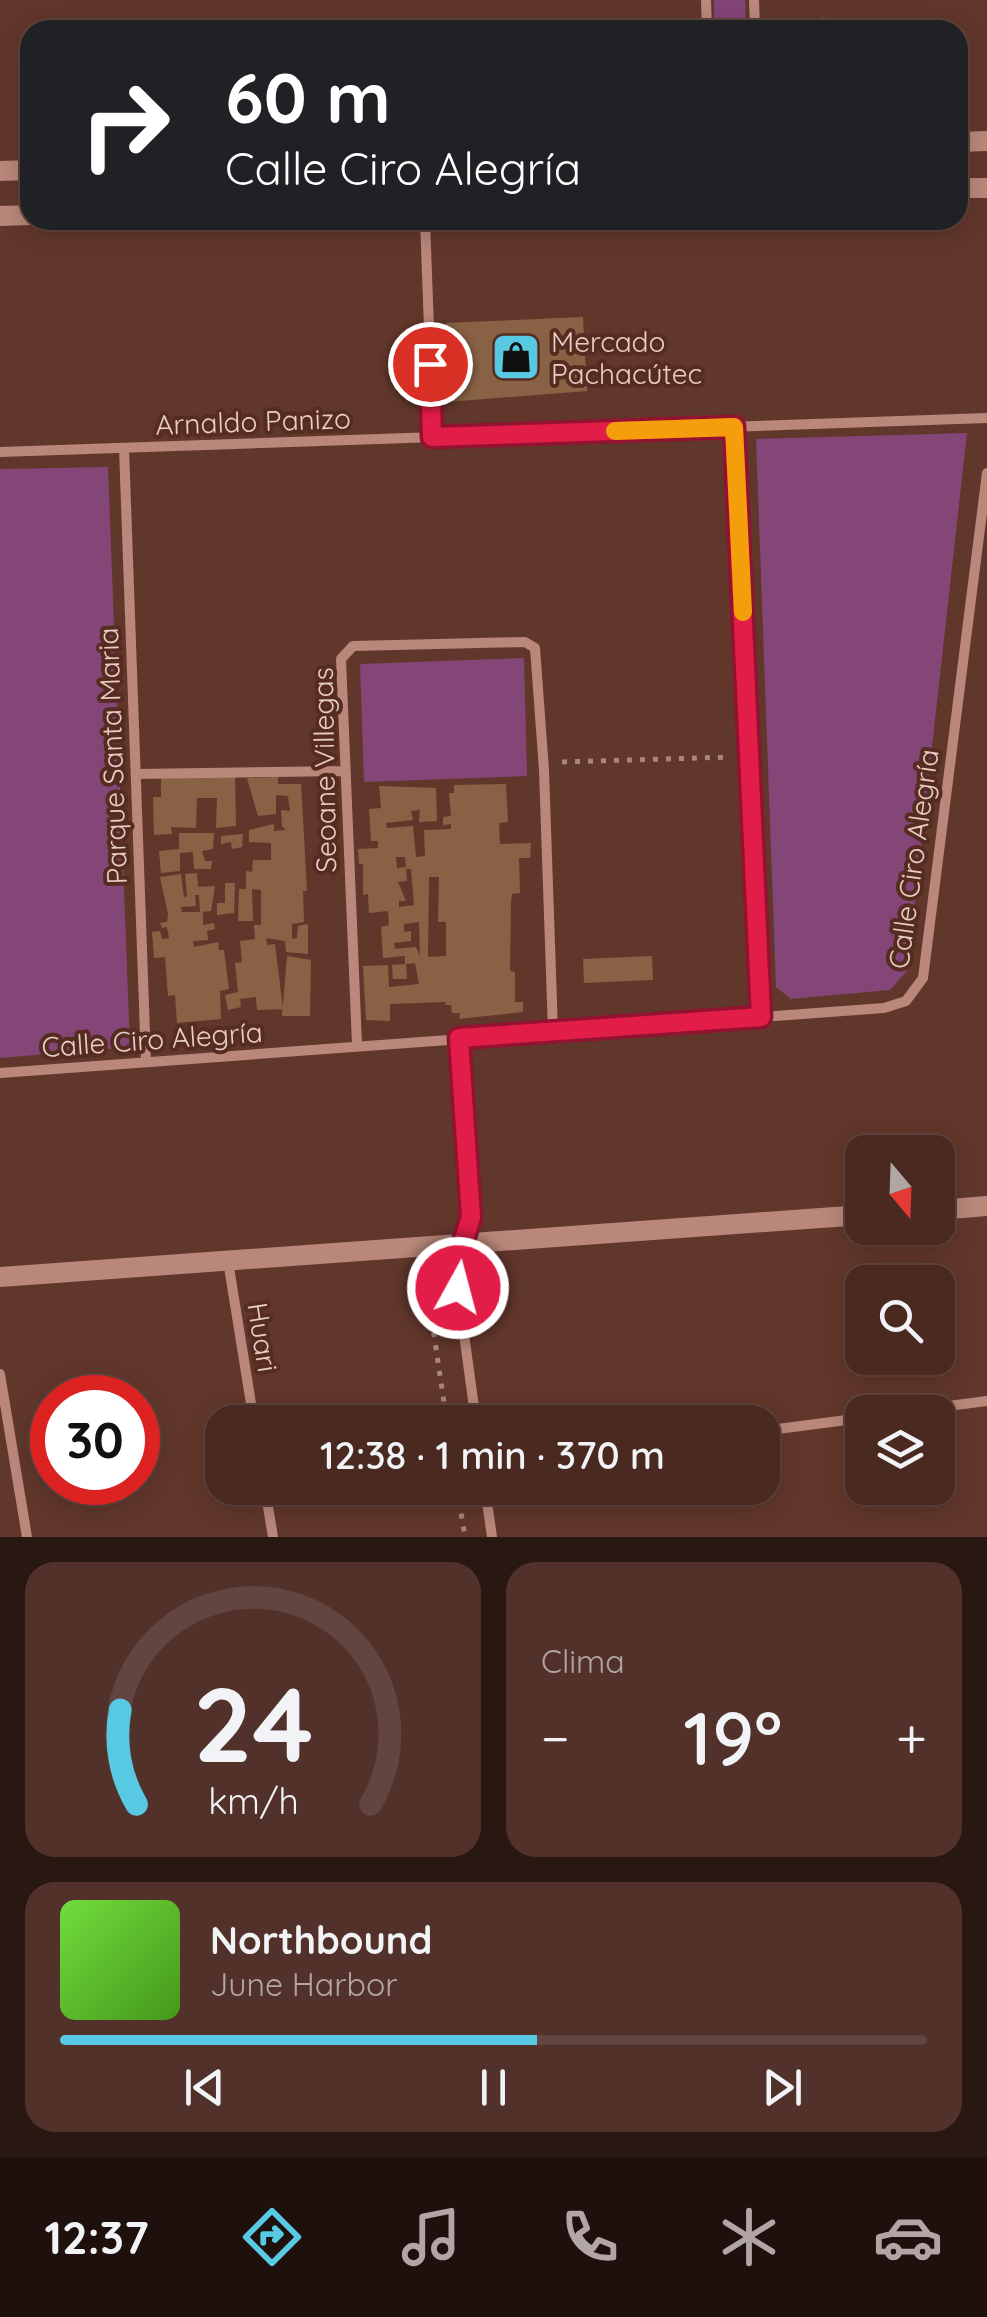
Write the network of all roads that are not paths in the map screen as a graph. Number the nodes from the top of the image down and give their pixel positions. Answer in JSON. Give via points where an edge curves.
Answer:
{"nodes":[{"id":1,"x":425,"y":230,"type":"edge"},
{"id":2,"x":987,"y":418,"type":"edge"},
{"id":3,"x":734,"y":427,"type":"junction"},
{"id":4,"x":432,"y":437,"type":"junction"},
{"id":5,"x":124,"y":448,"type":"junction"},
{"id":6,"x":0,"y":452,"type":"edge"},
{"id":7,"x":987,"y":473,"type":"edge"},
{"id":8,"x":344,"y":771,"type":"junction"},
{"id":9,"x":136,"y":774,"type":"junction"},
{"id":10,"x":761,"y":1017,"type":"junction"},
{"id":11,"x":553,"y":1031,"type":"junction"},
{"id":12,"x":459,"y":1038,"type":"junction"},
{"id":13,"x":358,"y":1045,"type":"junction"},
{"id":14,"x":146,"y":1062,"type":"junction"},
{"id":15,"x":0,"y":1073,"type":"edge"},
{"id":16,"x":987,"y":1206,"type":"edge"},
{"id":17,"x":955,"y":1209,"type":"edge"},
{"id":18,"x":845,"y":1216,"type":"edge"},
{"id":19,"x":463,"y":1243,"type":"junction"},
{"id":20,"x":228,"y":1258,"type":"junction"},
{"id":21,"x":0,"y":1277,"type":"edge"},
{"id":22,"x":0,"y":1374,"type":"edge"},
{"id":23,"x":987,"y":1401,"type":"edge"},
{"id":24,"x":251,"y":1405,"type":"edge"},
{"id":25,"x":474,"y":1405,"type":"edge"},
{"id":26,"x":955,"y":1405,"type":"edge"},
{"id":27,"x":845,"y":1420,"type":"edge"},
{"id":28,"x":780,"y":1429,"type":"edge"},
{"id":29,"x":267,"y":1505,"type":"edge"},
{"id":30,"x":487,"y":1505,"type":"edge"},
{"id":31,"x":27,"y":1537,"type":"edge"},
{"id":32,"x":272,"y":1537,"type":"edge"},
{"id":33,"x":492,"y":1537,"type":"edge"}],
"edges":[{"from":1,"to":4,"type":"street"},
{"from":2,"to":3,"type":"street","name":"Arnaldo Panizo"},
{"from":3,"to":4,"type":"street","name":"Arnaldo Panizo"},
{"from":3,"to":10,"type":"street"},
{"from":4,"to":5,"type":"street","name":"Arnaldo Panizo"},
{"from":5,"to":6,"type":"street","name":"Arnaldo Panizo"},
{"from":5,"to":9,"type":"street","name":"Parque Santa Maria"},
{"from":7,"to":10,"type":"street","name":"Calle Ciro Alegría","via":[[922,978],[906,1001],[884,1008]]},
{"from":8,"to":9,"type":"street"},
{"from":8,"to":11,"type":"street","name":"Seoane Villegas","via":[[342,659],[352,646],[525,642],[536,648]]},
{"from":8,"to":13,"type":"street","name":"Seoane Villegas"},
{"from":9,"to":14,"type":"street","name":"Parque Santa Maria"},
{"from":10,"to":11,"type":"street","name":"Calle Ciro Alegría"},
{"from":11,"to":12,"type":"street","name":"Calle Ciro Alegría"},
{"from":12,"to":13,"type":"street","name":"Calle Ciro Alegría"},
{"from":12,"to":19,"type":"street","via":[[471,1217]]},
{"from":13,"to":14,"type":"street","name":"Calle Ciro Alegría"},
{"from":14,"to":15,"type":"street","name":"Calle Ciro Alegría"},
{"from":16,"to":17,"type":"street"},
{"from":18,"to":19,"type":"street"},
{"from":19,"to":20,"type":"street"},
{"from":19,"to":25,"type":"street","via":[[455,1268]]},
{"from":20,"to":21,"type":"street"},
{"from":20,"to":24,"type":"street","name":"Huari"},
{"from":22,"to":31,"type":"street"},
{"from":23,"to":26,"type":"street"},
{"from":27,"to":28,"type":"street"},
{"from":29,"to":32,"type":"street"},
{"from":30,"to":33,"type":"street"}]}
